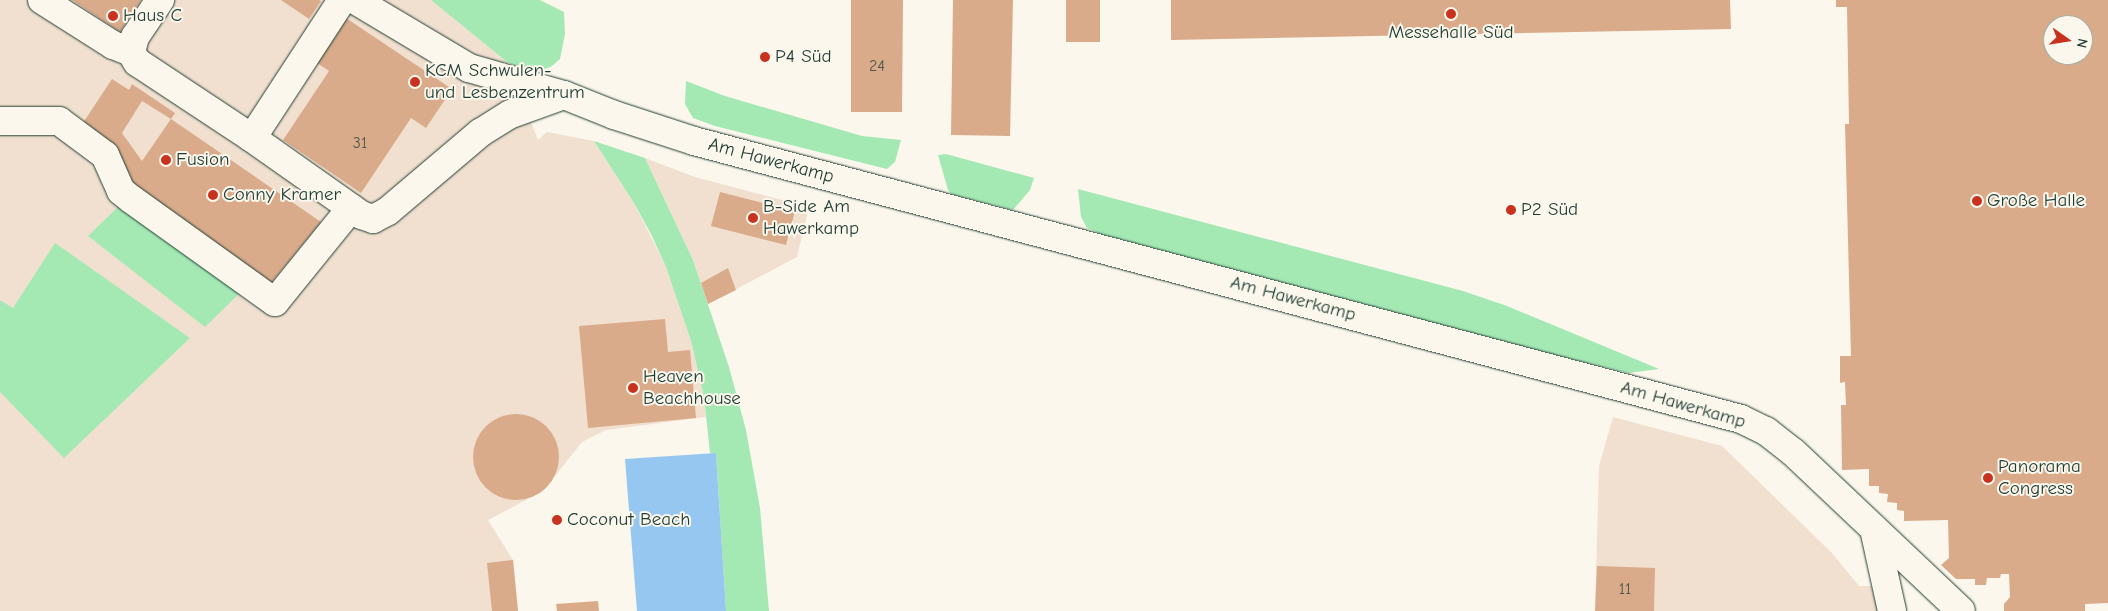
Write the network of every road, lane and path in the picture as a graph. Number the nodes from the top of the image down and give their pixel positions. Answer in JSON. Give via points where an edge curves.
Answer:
{"nodes":[{"id":1,"x":42,"y":0,"type":"edge"},
{"id":2,"x":160,"y":0,"type":"edge"},
{"id":3,"x":342,"y":0,"type":"edge"},
{"id":4,"x":355,"y":0,"type":"edge"},
{"id":5,"x":130,"y":52,"type":"junction"},
{"id":6,"x":564,"y":94,"type":"junction"},
{"id":7,"x":0,"y":121,"type":"edge"},
{"id":8,"x":252,"y":138,"type":"junction"},
{"id":9,"x":351,"y":208,"type":"junction"},
{"id":10,"x":1874,"y":529,"type":"junction"},
{"id":11,"x":1892,"y":611,"type":"edge"},
{"id":12,"x":1960,"y":611,"type":"edge"}],
"edges":[{"from":1,"to":5,"type":"street"},
{"from":2,"to":5,"type":"street","via":[[135,37]]},
{"from":3,"to":8,"type":"street"},
{"from":4,"to":6,"type":"street","name":"Am Hawerkamp","via":[[469,68]]},
{"from":5,"to":8,"type":"street","via":[[137,62]]},
{"from":6,"to":9,"type":"street","via":[[511,114],[480,133],[388,211],[373,219]]},
{"from":6,"to":10,"type":"street","name":"Am Hawerkamp","via":[[614,115],[694,141],[1722,412],[1766,431],[1793,452]]},
{"from":7,"to":9,"type":"street","via":[[58,121],[105,155],[120,191],[275,302]]},
{"from":8,"to":9,"type":"street"},
{"from":10,"to":11,"type":"street"},
{"from":10,"to":12,"type":"street","name":"Am Hawerkamp"}]}
